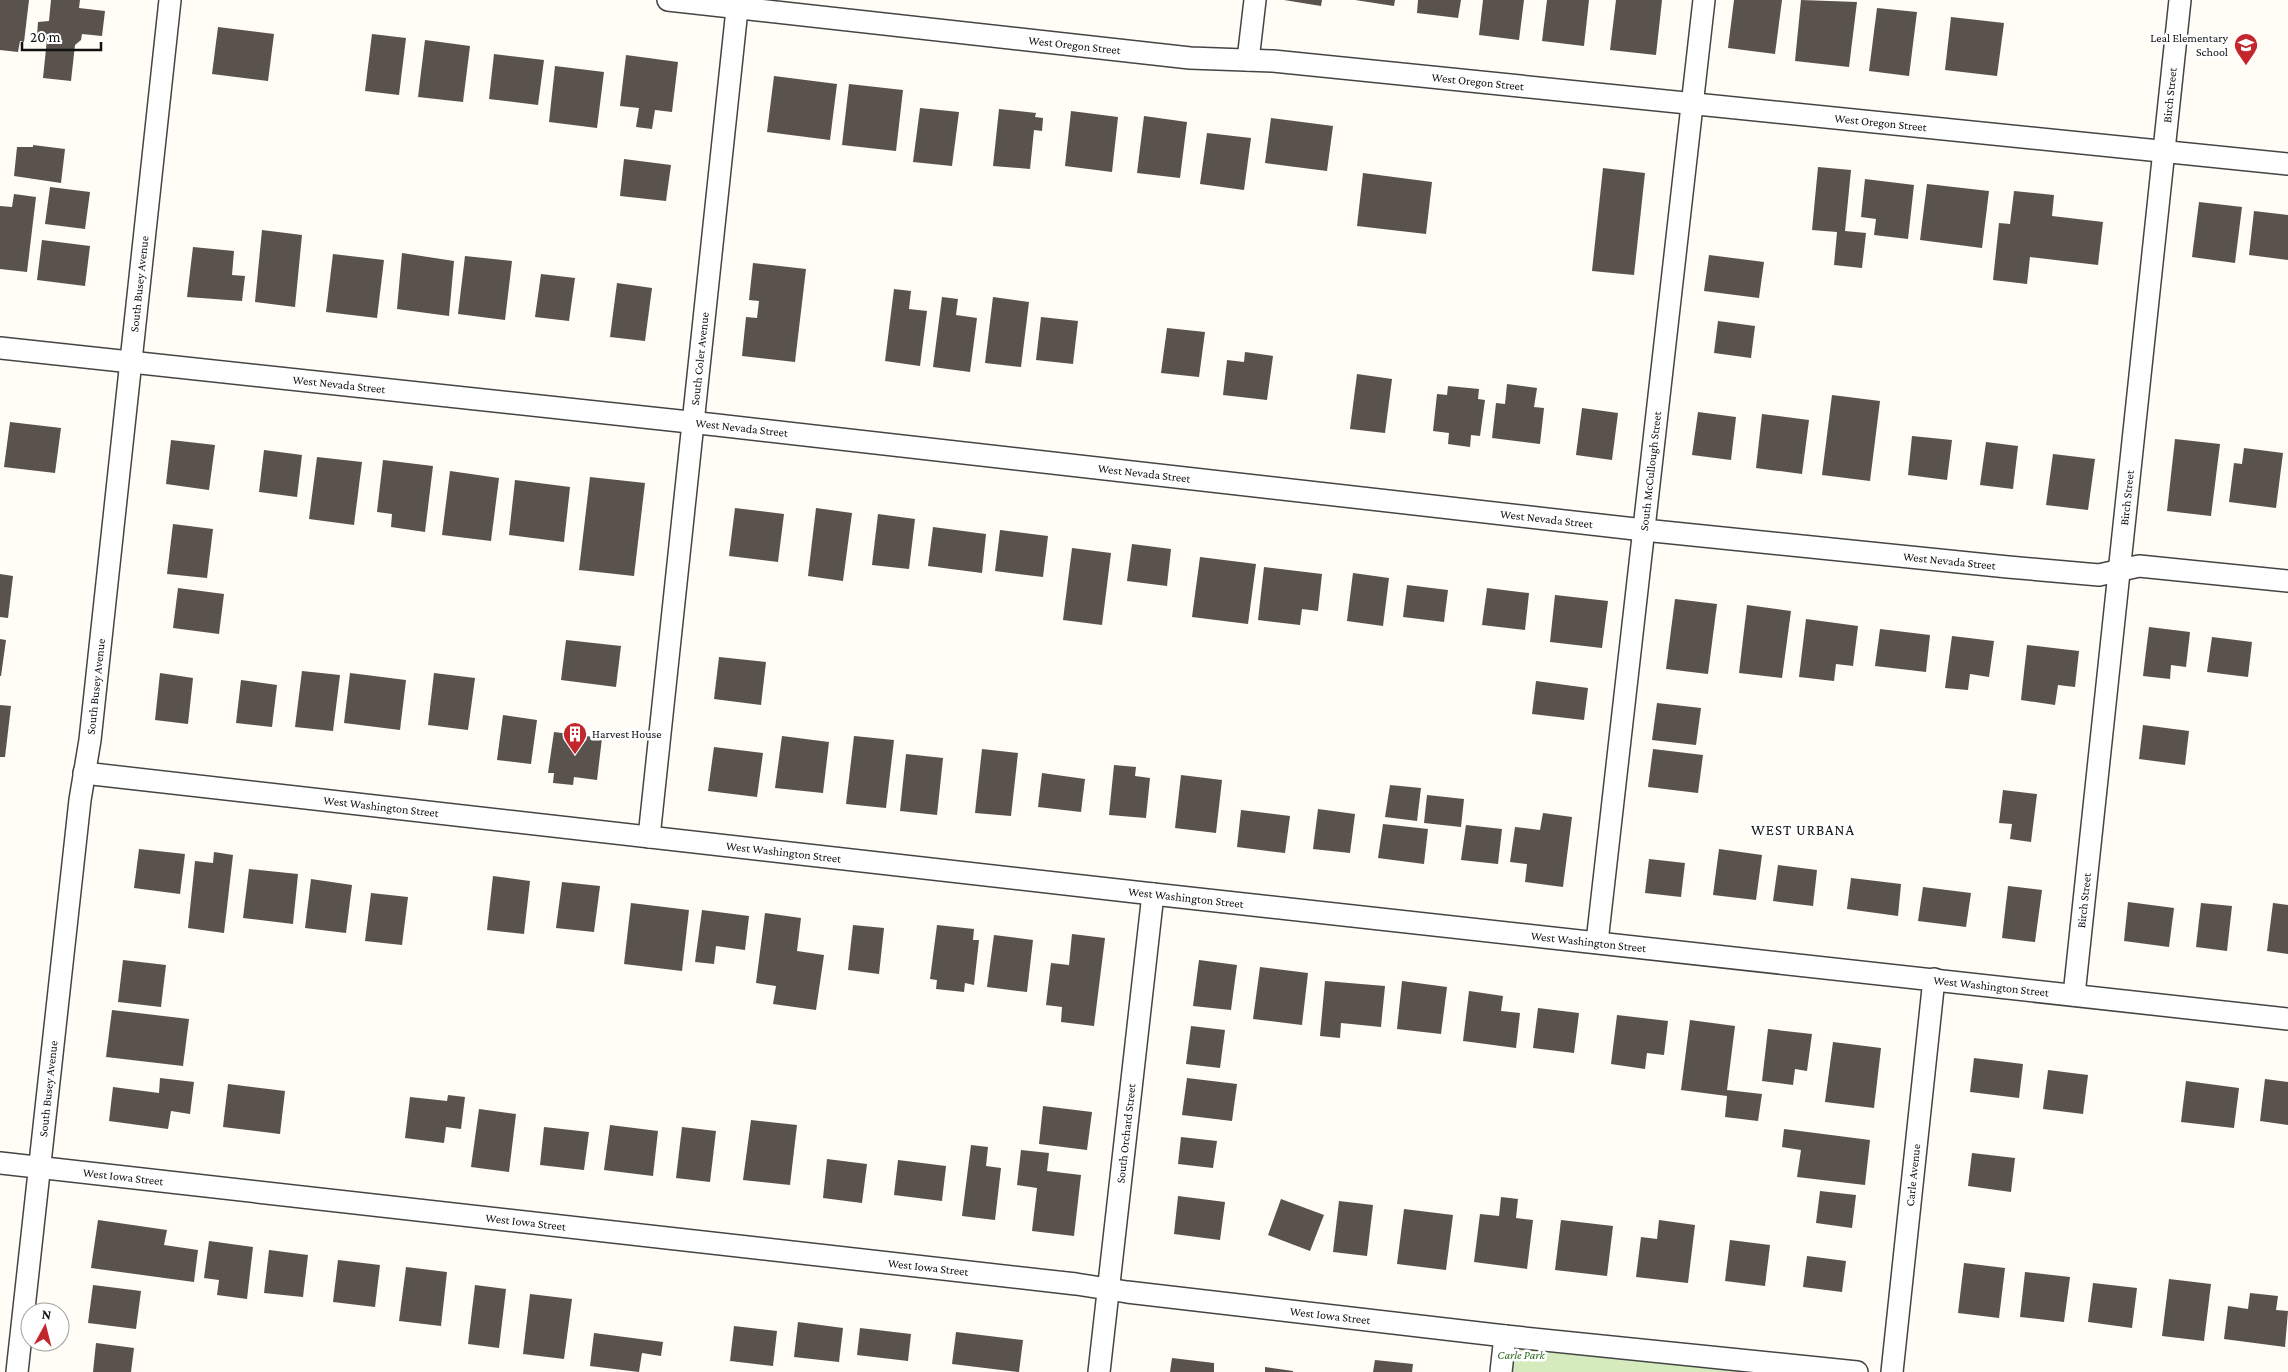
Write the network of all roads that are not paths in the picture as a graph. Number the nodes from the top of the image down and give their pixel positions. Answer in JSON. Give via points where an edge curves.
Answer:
{"nodes":[{"id":1,"x":170,"y":0,"type":"edge"},
{"id":2,"x":668,"y":0,"type":"edge"},
{"id":3,"x":1255,"y":0,"type":"edge"},
{"id":4,"x":1704,"y":0,"type":"edge"},
{"id":5,"x":2180,"y":0,"type":"edge"},
{"id":6,"x":737,"y":4,"type":"edge"},
{"id":7,"x":1248,"y":60,"type":"junction"},
{"id":8,"x":1692,"y":104,"type":"junction"},
{"id":9,"x":2164,"y":151,"type":"junction"},
{"id":10,"x":2288,"y":164,"type":"edge"},
{"id":11,"x":0,"y":348,"type":"edge"},
{"id":12,"x":131,"y":362,"type":"junction"},
{"id":13,"x":692,"y":423,"type":"junction"},
{"id":14,"x":1644,"y":530,"type":"junction"},
{"id":15,"x":2119,"y":570,"type":"junction"},
{"id":16,"x":2288,"y":581,"type":"edge"},
{"id":17,"x":84,"y":773,"type":"junction"},
{"id":18,"x":649,"y":837,"type":"junction"},
{"id":19,"x":1153,"y":894,"type":"junction"},
{"id":20,"x":1597,"y":942,"type":"junction"},
{"id":21,"x":1934,"y":979,"type":"junction"},
{"id":22,"x":2074,"y":995,"type":"junction"},
{"id":23,"x":2288,"y":1019,"type":"edge"},
{"id":24,"x":0,"y":1163,"type":"edge"},
{"id":25,"x":39,"y":1167,"type":"junction"},
{"id":26,"x":1108,"y":1289,"type":"junction"},
{"id":27,"x":1505,"y":1336,"type":"junction"},
{"id":28,"x":17,"y":1372,"type":"edge"},
{"id":29,"x":1099,"y":1372,"type":"edge"},
{"id":30,"x":1501,"y":1372,"type":"edge"},
{"id":31,"x":1857,"y":1372,"type":"edge"},
{"id":32,"x":1892,"y":1372,"type":"edge"}],
"edges":[{"from":1,"to":12,"type":"street","name":"South Busey Avenue"},
{"from":2,"to":6,"type":"street","name":"West Oregon Street"},
{"from":3,"to":7,"type":"street"},
{"from":4,"to":8,"type":"street","name":"South McCullough Street"},
{"from":5,"to":9,"type":"street","name":"Birch Street"},
{"from":6,"to":7,"type":"street","name":"West Oregon Street","via":[[1190,58]]},
{"from":6,"to":13,"type":"street","name":"South Coler Avenue"},
{"from":7,"to":8,"type":"street","name":"West Oregon Street"},
{"from":8,"to":9,"type":"street","name":"West Oregon Street"},
{"from":8,"to":14,"type":"street","name":"South McCullough Street"},
{"from":9,"to":10,"type":"street","name":"West Oregon Street"},
{"from":9,"to":15,"type":"street","name":"Birch Street"},
{"from":11,"to":12,"type":"street","name":"West Nevada Street"},
{"from":12,"to":13,"type":"street","name":"West Nevada Street"},
{"from":12,"to":17,"type":"street","name":"South Busey Avenue"},
{"from":13,"to":14,"type":"street","name":"West Nevada Street"},
{"from":13,"to":18,"type":"street","name":"South Coler Avenue"},
{"from":14,"to":15,"type":"street","name":"West Nevada Street","via":[[2008,567],[2099,574]]},
{"from":14,"to":20,"type":"street","name":"South McCullough Street"},
{"from":15,"to":16,"type":"street","name":"West Nevada Street","via":[[2139,566]]},
{"from":15,"to":22,"type":"street","name":"Birch Street"},
{"from":17,"to":18,"type":"street","name":"West Washington Street"},
{"from":17,"to":25,"type":"street","name":"South Busey Avenue"},
{"from":18,"to":19,"type":"street","name":"West Washington Street"},
{"from":19,"to":20,"type":"street","name":"West Washington Street"},
{"from":19,"to":26,"type":"street","name":"South Orchard Street"},
{"from":20,"to":21,"type":"street","name":"West Washington Street"},
{"from":21,"to":22,"type":"street","name":"West Washington Street"},
{"from":21,"to":32,"type":"street","name":"Carle Avenue"},
{"from":22,"to":23,"type":"street","name":"West Washington Street"},
{"from":24,"to":25,"type":"street","name":"West Iowa Street"},
{"from":25,"to":26,"type":"street","name":"West Iowa Street"},
{"from":25,"to":28,"type":"street","name":"South Busey Avenue"},
{"from":26,"to":27,"type":"street","name":"West Iowa Street"},
{"from":26,"to":29,"type":"street","name":"South Orchard Street"},
{"from":27,"to":30,"type":"street"},
{"from":27,"to":31,"type":"street","name":"West Iowa Street"}]}
